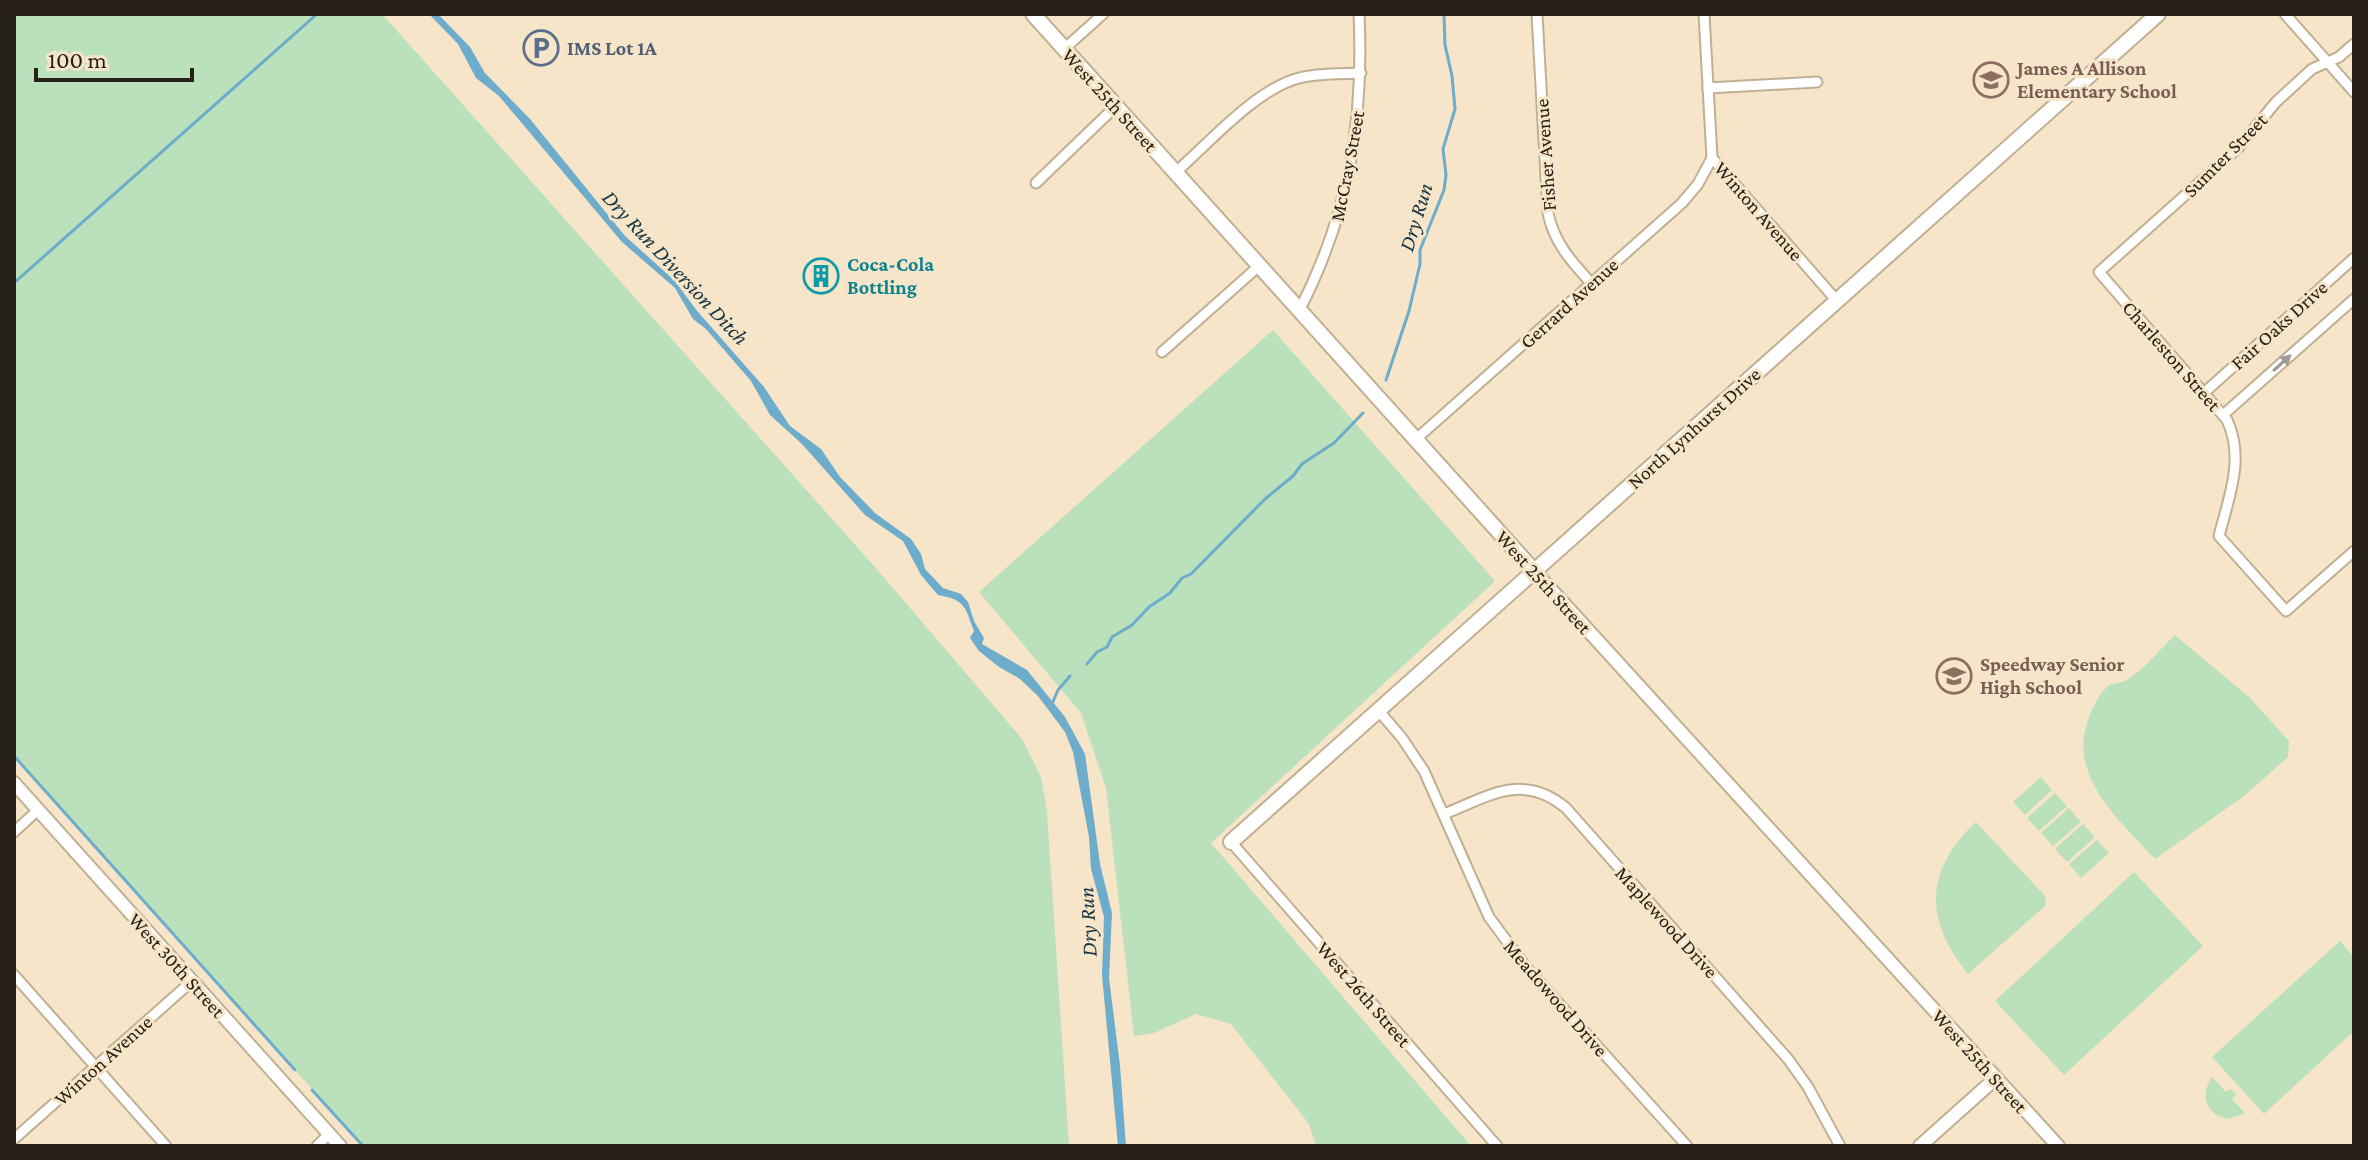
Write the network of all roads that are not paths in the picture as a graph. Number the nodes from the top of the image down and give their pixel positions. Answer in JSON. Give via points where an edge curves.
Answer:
{"nodes":[{"id":1,"x":1033,"y":14,"type":"edge"},
{"id":2,"x":1103,"y":14,"type":"edge"},
{"id":3,"x":1359,"y":14,"type":"edge"},
{"id":4,"x":1537,"y":14,"type":"edge"},
{"id":5,"x":1704,"y":14,"type":"edge"},
{"id":6,"x":2158,"y":14,"type":"edge"},
{"id":7,"x":2285,"y":14,"type":"edge"},
{"id":8,"x":2354,"y":44,"type":"edge"},
{"id":9,"x":1064,"y":49,"type":"junction"},
{"id":10,"x":2327,"y":62,"type":"junction"},
{"id":11,"x":1361,"y":73,"type":"junction"},
{"id":12,"x":1817,"y":82,"type":"dead end"},
{"id":13,"x":1708,"y":88,"type":"junction"},
{"id":14,"x":2354,"y":92,"type":"edge"},
{"id":15,"x":1116,"y":106,"type":"junction"},
{"id":16,"x":1712,"y":158,"type":"junction"},
{"id":17,"x":1176,"y":172,"type":"junction"},
{"id":18,"x":1036,"y":183,"type":"dead end"},
{"id":19,"x":2354,"y":258,"type":"edge"},
{"id":20,"x":1259,"y":266,"type":"junction"},
{"id":21,"x":2099,"y":272,"type":"joint"},
{"id":22,"x":1591,"y":283,"type":"junction"},
{"id":23,"x":2354,"y":299,"type":"edge"},
{"id":24,"x":1837,"y":301,"type":"junction"},
{"id":25,"x":1299,"y":311,"type":"junction"},
{"id":26,"x":1162,"y":352,"type":"dead end"},
{"id":27,"x":2205,"y":392,"type":"junction"},
{"id":28,"x":2223,"y":415,"type":"junction"},
{"id":29,"x":1415,"y":440,"type":"junction"},
{"id":30,"x":2354,"y":551,"type":"edge"},
{"id":31,"x":1534,"y":571,"type":"junction"},
{"id":32,"x":1378,"y":710,"type":"junction"},
{"id":33,"x":14,"y":783,"type":"edge"},
{"id":34,"x":38,"y":810,"type":"junction"},
{"id":35,"x":1444,"y":814,"type":"junction"},
{"id":36,"x":14,"y":832,"type":"edge"},
{"id":37,"x":1231,"y":842,"type":"joint"},
{"id":38,"x":14,"y":975,"type":"edge"},
{"id":39,"x":192,"y":981,"type":"junction"},
{"id":40,"x":96,"y":1066,"type":"junction"},
{"id":41,"x":1996,"y":1078,"type":"junction"},
{"id":42,"x":329,"y":1134,"type":"junction"},
{"id":43,"x":14,"y":1139,"type":"edge"},
{"id":44,"x":166,"y":1146,"type":"edge"},
{"id":45,"x":317,"y":1146,"type":"edge"},
{"id":46,"x":340,"y":1146,"type":"edge"},
{"id":47,"x":1497,"y":1146,"type":"edge"},
{"id":48,"x":1687,"y":1146,"type":"edge"},
{"id":49,"x":1840,"y":1146,"type":"edge"},
{"id":50,"x":1920,"y":1146,"type":"edge"},
{"id":51,"x":2058,"y":1146,"type":"edge"}],
"edges":[{"from":1,"to":9,"type":"main road","name":"West 25th Street"},
{"from":2,"to":9,"type":"street"},
{"from":3,"to":11,"type":"street","name":"McCray Street"},
{"from":4,"to":22,"type":"street","name":"Fisher Avenue","via":[[1548,213],[1557,241]]},
{"from":5,"to":13,"type":"street","name":"Winton Avenue"},
{"from":6,"to":24,"type":"main road","name":"North Lynhurst Drive"},
{"from":7,"to":10,"type":"street"},
{"from":8,"to":10,"type":"street","name":"Sumter Street"},
{"from":9,"to":15,"type":"main road","name":"West 25th Street"},
{"from":10,"to":14,"type":"street"},
{"from":10,"to":21,"type":"street","name":"Sumter Street","via":[[2278,100],[2241,145]]},
{"from":11,"to":17,"type":"street","via":[[1307,76],[1274,87]]},
{"from":11,"to":25,"type":"street","name":"McCray Street","via":[[1345,194],[1326,254]]},
{"from":12,"to":13,"type":"street"},
{"from":13,"to":16,"type":"street","name":"Winton Avenue"},
{"from":15,"to":17,"type":"main road","name":"West 25th Street"},
{"from":15,"to":18,"type":"street"},
{"from":16,"to":22,"type":"street","name":"Gerrard Avenue","via":[[1686,199]]},
{"from":16,"to":24,"type":"street","name":"Winton Avenue"},
{"from":17,"to":20,"type":"main road","name":"West 25th Street"},
{"from":19,"to":27,"type":"street","name":"Fair Oaks Drive"},
{"from":20,"to":25,"type":"main road","name":"West 25th Street"},
{"from":20,"to":26,"type":"street"},
{"from":21,"to":27,"type":"street","name":"Charleston Street"},
{"from":22,"to":29,"type":"street","name":"Gerrard Avenue"},
{"from":28,"to":23,"type":"street","name":"Fair Oaks Drive","one_way":true},
{"from":24,"to":31,"type":"main road","name":"North Lynhurst Drive"},
{"from":25,"to":29,"type":"main road","name":"West 25th Street"},
{"from":27,"to":28,"type":"street","name":"Charleston Street"},
{"from":28,"to":30,"type":"street","name":"Charleston Street","via":[[2236,461],[2219,536],[2286,611]]},
{"from":29,"to":31,"type":"main road","name":"West 25th Street"},
{"from":31,"to":32,"type":"main road","name":"North Lynhurst Drive"},
{"from":31,"to":41,"type":"street","name":"West 25th Street"},
{"from":32,"to":35,"type":"street","name":"Meadowood Drive","via":[[1421,765]]},
{"from":32,"to":37,"type":"main road","name":"North Lynhurst Drive"},
{"from":33,"to":34,"type":"street","name":"West 30th Street"},
{"from":34,"to":36,"type":"street"},
{"from":34,"to":39,"type":"street","name":"West 30th Street"},
{"from":35,"to":48,"type":"street","name":"Meadowood Drive","via":[[1478,895],[1508,944]]},
{"from":35,"to":49,"type":"street","name":"Maplewood Drive","via":[[1515,788],[1540,791],[1566,808],[1788,1059]]},
{"from":37,"to":47,"type":"street","name":"West 26th Street"},
{"from":38,"to":40,"type":"street"},
{"from":39,"to":40,"type":"street","name":"Winton Avenue"},
{"from":39,"to":42,"type":"street","name":"West 30th Street"},
{"from":40,"to":43,"type":"street","name":"Winton Avenue"},
{"from":40,"to":44,"type":"street"},
{"from":41,"to":50,"type":"street"},
{"from":41,"to":51,"type":"street","name":"West 25th Street"},
{"from":42,"to":45,"type":"street"},
{"from":42,"to":46,"type":"street","name":"West 30th Street"}]}
